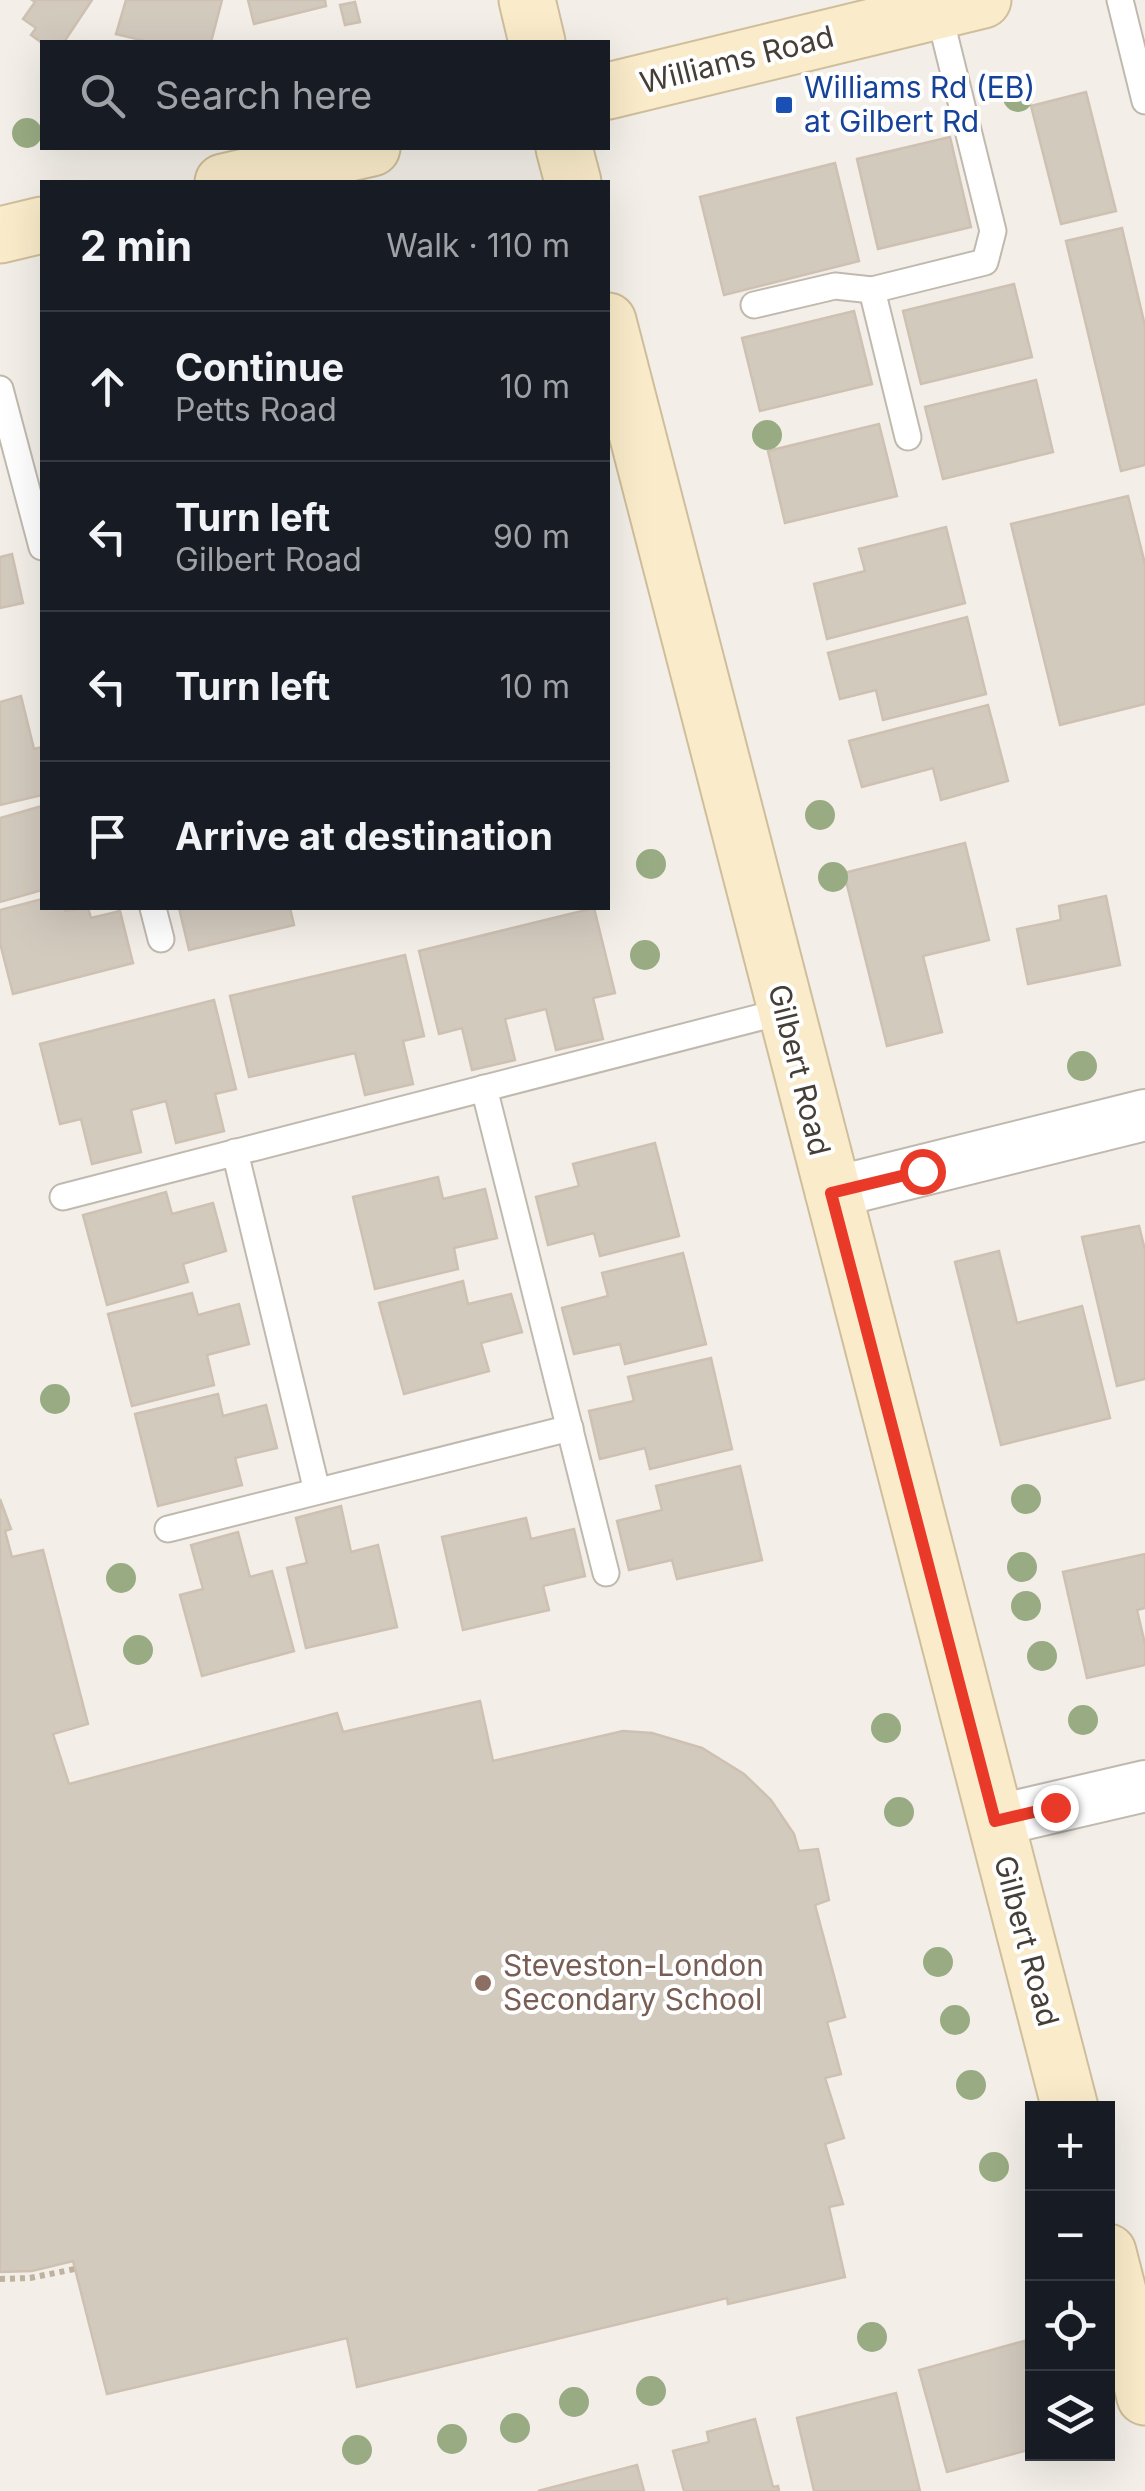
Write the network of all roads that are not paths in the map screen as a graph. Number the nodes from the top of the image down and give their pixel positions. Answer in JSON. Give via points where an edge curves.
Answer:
{"nodes":[{"id":1,"x":527,"y":0,"type":"edge"},
{"id":2,"x":1120,"y":0,"type":"edge"},
{"id":3,"x":952,"y":4,"type":"edge"},
{"id":4,"x":537,"y":40,"type":"edge"},
{"id":5,"x":610,"y":91,"type":"edge"},
{"id":6,"x":1145,"y":100,"type":"edge"},
{"id":7,"x":363,"y":150,"type":"edge"},
{"id":8,"x":565,"y":150,"type":"edge"},
{"id":9,"x":232,"y":180,"type":"edge"},
{"id":10,"x":572,"y":180,"type":"edge"},
{"id":11,"x":40,"y":225,"type":"edge"},
{"id":12,"x":0,"y":235,"type":"edge"},
{"id":13,"x":872,"y":290,"type":"junction"},
{"id":14,"x":754,"y":305,"type":"dead end"},
{"id":15,"x":610,"y":329,"type":"edge"},
{"id":16,"x":0,"y":390,"type":"edge"},
{"id":17,"x":908,"y":437,"type":"dead end"},
{"id":18,"x":40,"y":540,"type":"edge"},
{"id":19,"x":153,"y":910,"type":"edge"},
{"id":20,"x":161,"y":939,"type":"dead end"},
{"id":21,"x":784,"y":1011,"type":"junction"},
{"id":22,"x":484,"y":1088,"type":"junction"},
{"id":23,"x":1145,"y":1115,"type":"edge"},
{"id":24,"x":234,"y":1152,"type":"junction"},
{"id":25,"x":831,"y":1193,"type":"junction"},
{"id":26,"x":63,"y":1196,"type":"dead end"},
{"id":27,"x":570,"y":1428,"type":"junction"},
{"id":28,"x":317,"y":1491,"type":"junction"},
{"id":29,"x":168,"y":1529,"type":"dead end"},
{"id":30,"x":606,"y":1573,"type":"dead end"},
{"id":31,"x":1145,"y":1786,"type":"edge"},
{"id":32,"x":995,"y":1821,"type":"junction"},
{"id":33,"x":1068,"y":2101,"type":"edge"},
{"id":34,"x":1115,"y":2279,"type":"edge"},
{"id":35,"x":1145,"y":2397,"type":"edge"}],
"edges":[{"from":1,"to":4,"type":"main road"},
{"from":2,"to":6,"type":"lane"},
{"from":3,"to":5,"type":"main road","name":"Williams Road"},
{"from":3,"to":13,"type":"lane","via":[[993,231],[985,262]]},
{"from":7,"to":9,"type":"main road"},
{"from":8,"to":10,"type":"main road"},
{"from":11,"to":12,"type":"main road"},
{"from":13,"to":14,"type":"lane","via":[[835,286]]},
{"from":13,"to":17,"type":"lane"},
{"from":15,"to":21,"type":"main road","name":"Gilbert Road"},
{"from":16,"to":18,"type":"lane"},
{"from":19,"to":20,"type":"lane"},
{"from":21,"to":22,"type":"lane"},
{"from":21,"to":25,"type":"main road","name":"Gilbert Road"},
{"from":22,"to":24,"type":"lane"},
{"from":22,"to":27,"type":"lane"},
{"from":23,"to":25,"type":"street"},
{"from":24,"to":26,"type":"lane"},
{"from":24,"to":28,"type":"lane"},
{"from":25,"to":32,"type":"main road","name":"Gilbert Road"},
{"from":27,"to":28,"type":"lane"},
{"from":27,"to":30,"type":"lane"},
{"from":28,"to":29,"type":"lane"},
{"from":31,"to":32,"type":"street"},
{"from":32,"to":33,"type":"main road","name":"Gilbert Road"},
{"from":34,"to":35,"type":"main road"}]}
